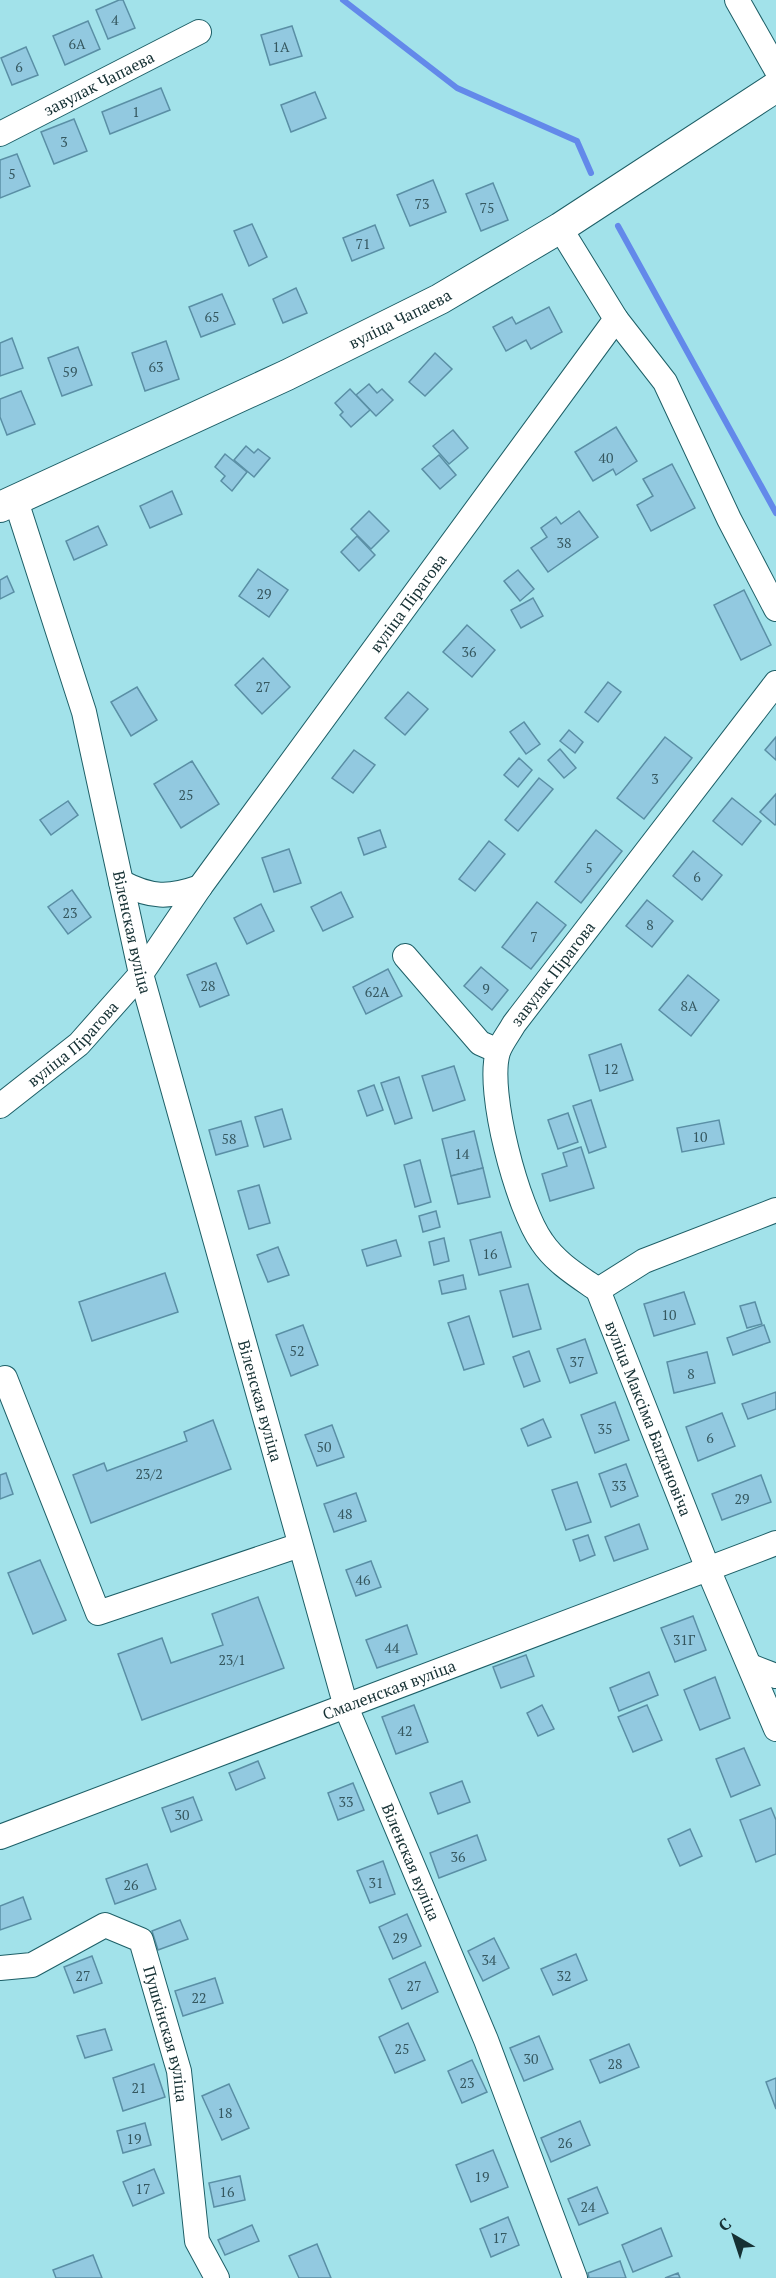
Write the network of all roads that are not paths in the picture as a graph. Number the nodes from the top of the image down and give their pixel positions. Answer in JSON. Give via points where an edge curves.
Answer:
{"nodes":[{"id":1,"x":737,"y":0,"type":"edge"},
{"id":2,"x":199,"y":32,"type":"dead end"},
{"id":3,"x":776,"y":69,"type":"edge"},
{"id":4,"x":776,"y":87,"type":"edge"},
{"id":5,"x":0,"y":134,"type":"edge"},
{"id":6,"x":560,"y":228,"type":"junction"},
{"id":7,"x":616,"y":319,"type":"junction"},
{"id":8,"x":8,"y":504,"type":"edge"},
{"id":9,"x":776,"y":609,"type":"edge"},
{"id":10,"x":776,"y":683,"type":"edge"},
{"id":11,"x":122,"y":882,"type":"junction"},
{"id":12,"x":200,"y":887,"type":"junction"},
{"id":13,"x":405,"y":956,"type":"dead end"},
{"id":14,"x":141,"y":974,"type":"junction"},
{"id":15,"x":498,"y":1051,"type":"junction"},
{"id":16,"x":0,"y":1106,"type":"edge"},
{"id":17,"x":776,"y":1210,"type":"edge"},
{"id":18,"x":598,"y":1290,"type":"junction"},
{"id":19,"x":6,"y":1378,"type":"dead end"},
{"id":20,"x":776,"y":1543,"type":"edge"},
{"id":21,"x":300,"y":1545,"type":"junction"},
{"id":22,"x":708,"y":1569,"type":"junction"},
{"id":23,"x":750,"y":1666,"type":"junction"},
{"id":24,"x":776,"y":1676,"type":"edge"},
{"id":25,"x":346,"y":1707,"type":"junction"},
{"id":26,"x":776,"y":1729,"type":"edge"},
{"id":27,"x":0,"y":1837,"type":"edge"},
{"id":28,"x":0,"y":1968,"type":"edge"},
{"id":29,"x":217,"y":2278,"type":"edge"},
{"id":30,"x":575,"y":2278,"type":"edge"}],
"edges":[{"from":1,"to":3,"type":"street"},
{"from":2,"to":5,"type":"street","name":"завулак Чапаева"},
{"from":4,"to":6,"type":"main road","name":"вуліца Чапаева"},
{"from":6,"to":7,"type":"street"},
{"from":6,"to":8,"type":"main road","name":"вуліца Чапаева","via":[[420,309]]},
{"from":7,"to":9,"type":"street","via":[[665,382]]},
{"from":7,"to":12,"type":"street","name":"вуліца Пірагова"},
{"from":8,"to":11,"type":"street","name":"Віленская вуліца","via":[[84,712]]},
{"from":10,"to":15,"type":"street","name":"завулак Пірагова","via":[[514,1024]]},
{"from":11,"to":12,"type":"street","via":[[156,895],[177,895]]},
{"from":11,"to":14,"type":"street","name":"Віленская вуліца"},
{"from":12,"to":14,"type":"street","name":"вуліца Пірагова"},
{"from":13,"to":15,"type":"street","via":[[480,1043]]},
{"from":14,"to":16,"type":"street","name":"вуліца Пірагова","via":[[79,1044]]},
{"from":14,"to":21,"type":"street","name":"Віленская вуліца"},
{"from":15,"to":18,"type":"street","name":"завулак Пірагова","via":[[494,1084],[497,1111],[529,1221],[542,1244],[562,1265]]},
{"from":17,"to":18,"type":"street","via":[[644,1261]]},
{"from":18,"to":22,"type":"street","name":"вуліца Максіма Багдановіча"},
{"from":19,"to":21,"type":"street","via":[[98,1613]]},
{"from":20,"to":22,"type":"street","name":"Смаленская вуліца"},
{"from":21,"to":25,"type":"street","name":"Віленская вуліца"},
{"from":22,"to":23,"type":"street","name":"вуліца Максіма Багдановіча"},
{"from":22,"to":25,"type":"street","name":"Смаленская вуліца"},
{"from":23,"to":24,"type":"street"},
{"from":23,"to":26,"type":"street","name":"вуліца Максіма Багдановіча"},
{"from":25,"to":27,"type":"street","name":"Смаленская вуліца"},
{"from":25,"to":30,"type":"street","name":"Віленская вуліца","via":[[486,2040]]},
{"from":28,"to":29,"type":"street","name":"Пушкінская вуліца","via":[[32,1965],[105,1924],[141,1940],[179,2072],[197,2241]]}]}
